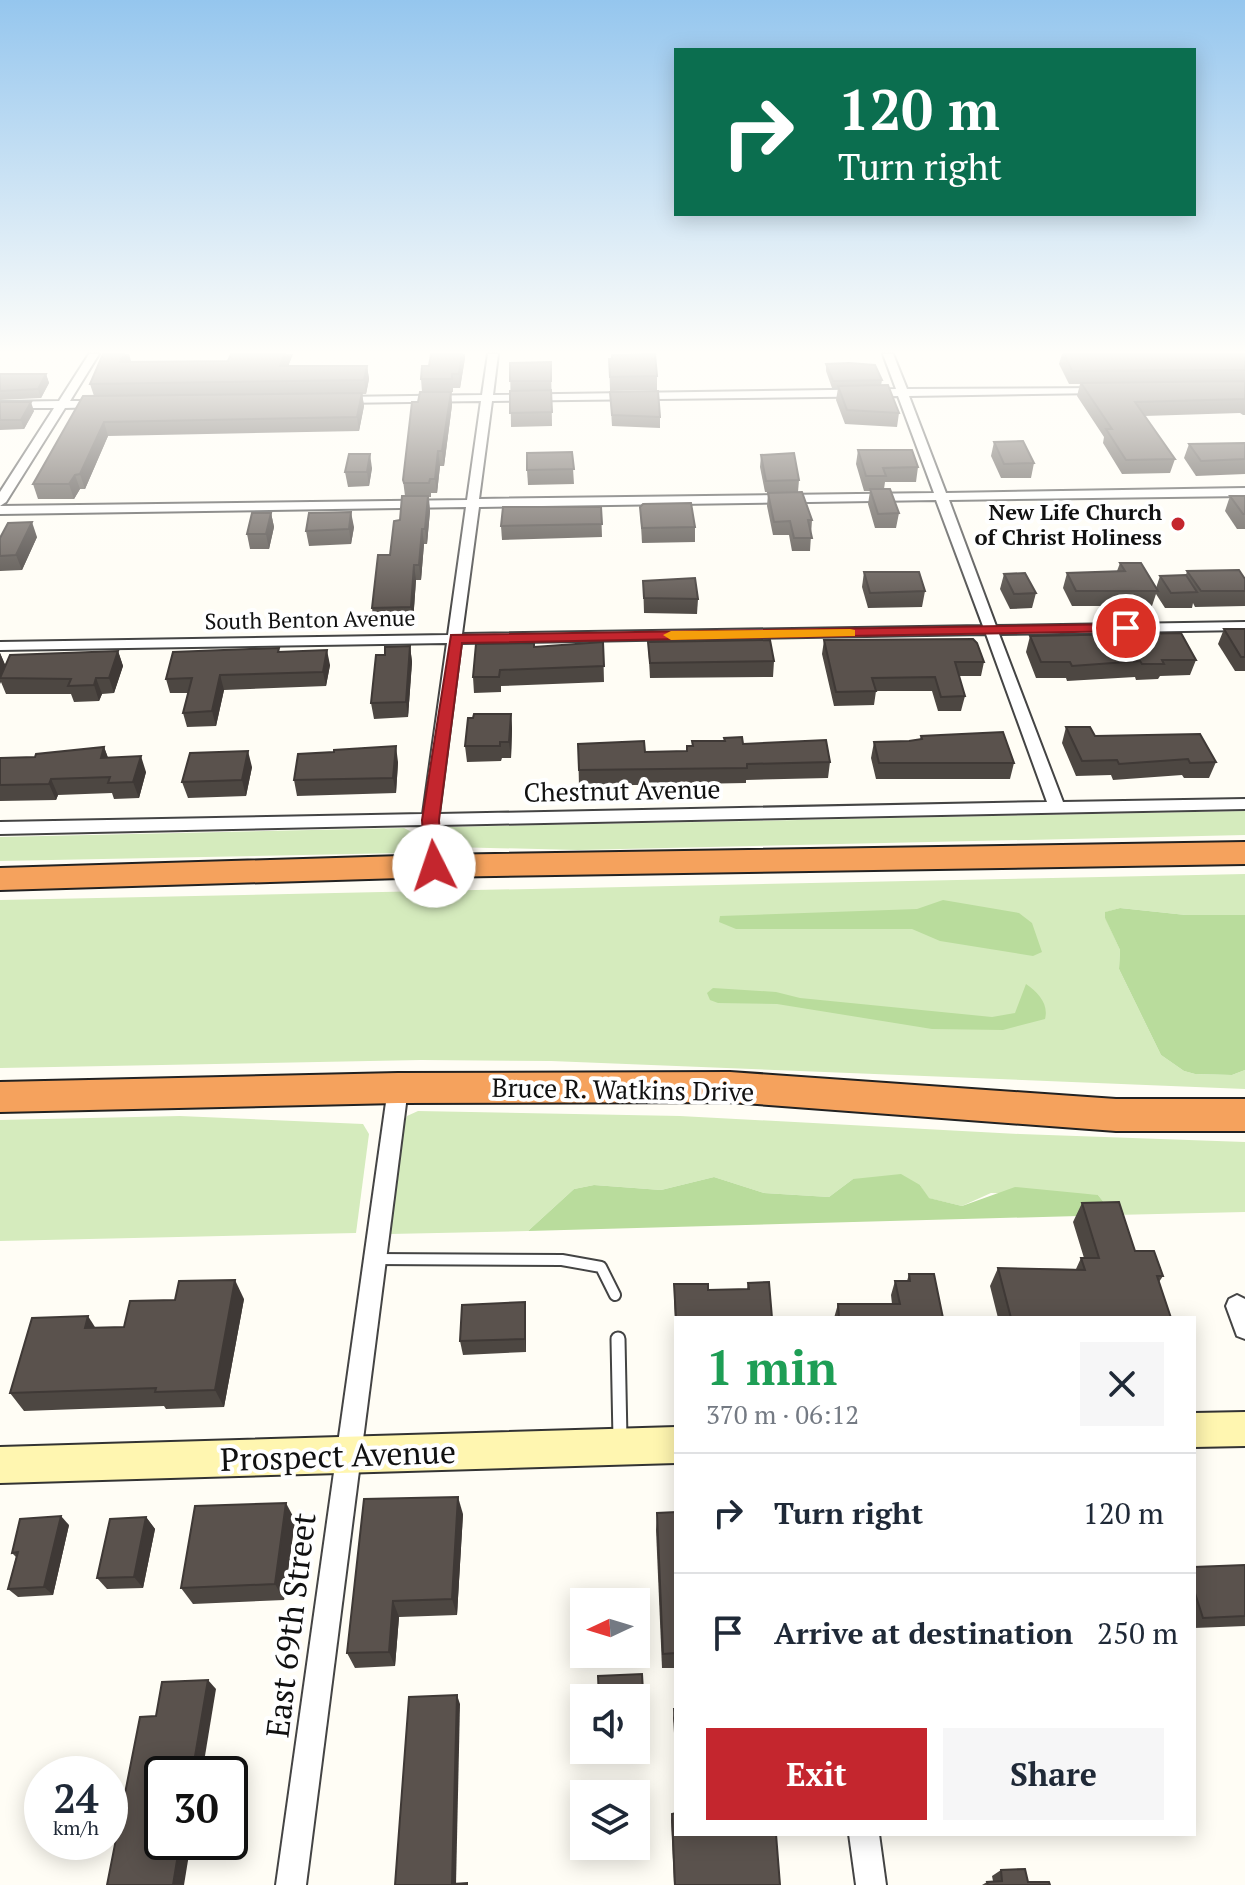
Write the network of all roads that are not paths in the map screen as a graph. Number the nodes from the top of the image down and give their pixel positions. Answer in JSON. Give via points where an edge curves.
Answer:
{"nodes":[{"id":1,"x":39,"y":442,"type":"edge"},
{"id":2,"x":481,"y":442,"type":"edge"},
{"id":3,"x":920,"y":442,"type":"edge"},
{"id":4,"x":1245,"y":492,"type":"edge"},
{"id":5,"x":942,"y":496,"type":"junction"},
{"id":6,"x":0,"y":502,"type":"edge"},
{"id":7,"x":472,"y":504,"type":"junction"},
{"id":8,"x":0,"y":510,"type":"edge"},
{"id":9,"x":1245,"y":626,"type":"edge"},
{"id":10,"x":991,"y":631,"type":"junction"},
{"id":11,"x":456,"y":638,"type":"junction"},
{"id":12,"x":0,"y":646,"type":"edge"},
{"id":13,"x":1245,"y":804,"type":"edge"},
{"id":14,"x":1057,"y":807,"type":"junction"},
{"id":15,"x":430,"y":820,"type":"junction"},
{"id":16,"x":0,"y":828,"type":"edge"},
{"id":17,"x":1245,"y":853,"type":"edge"},
{"id":18,"x":434,"y":866,"type":"junction"},
{"id":19,"x":0,"y":879,"type":"edge"},
{"id":20,"x":398,"y":1088,"type":"junction"},
{"id":21,"x":0,"y":1097,"type":"edge"},
{"id":22,"x":1245,"y":1115,"type":"edge"},
{"id":23,"x":374,"y":1259,"type":"junction"},
{"id":24,"x":615,"y":1295,"type":"dead end"},
{"id":25,"x":1237,"y":1306,"type":"dead end"},
{"id":26,"x":1245,"y":1328,"type":"edge"},
{"id":27,"x":618,"y":1339,"type":"dead end"},
{"id":28,"x":1245,"y":1429,"type":"edge"},
{"id":29,"x":1196,"y":1430,"type":"edge"},
{"id":30,"x":674,"y":1445,"type":"edge"},
{"id":31,"x":620,"y":1446,"type":"junction"},
{"id":32,"x":347,"y":1455,"type":"junction"},
{"id":33,"x":0,"y":1465,"type":"edge"},
{"id":34,"x":864,"y":1836,"type":"edge"},
{"id":35,"x":291,"y":1885,"type":"edge"},
{"id":36,"x":871,"y":1885,"type":"edge"}],
"edges":[{"from":1,"to":6,"type":"street"},
{"from":2,"to":7,"type":"street"},
{"from":3,"to":5,"type":"street"},
{"from":4,"to":5,"type":"street"},
{"from":5,"to":7,"type":"street"},
{"from":5,"to":10,"type":"street"},
{"from":7,"to":8,"type":"street"},
{"from":7,"to":11,"type":"street"},
{"from":9,"to":10,"type":"street","name":"South Benton Avenue"},
{"from":10,"to":11,"type":"street","name":"South Benton Avenue"},
{"from":10,"to":14,"type":"street"},
{"from":11,"to":12,"type":"street","name":"South Benton Avenue"},
{"from":11,"to":15,"type":"street"},
{"from":13,"to":14,"type":"street","name":"Chestnut Avenue"},
{"from":14,"to":15,"type":"street","name":"Chestnut Avenue"},
{"from":15,"to":16,"type":"street","name":"Chestnut Avenue"},
{"from":15,"to":18,"type":"street"},
{"from":17,"to":18,"type":"highway"},
{"from":18,"to":19,"type":"highway"},
{"from":20,"to":21,"type":"highway","name":"Bruce R. Watkins Drive"},
{"from":20,"to":22,"type":"highway","name":"Bruce R. Watkins Drive","via":[[730,1087],[1116,1115]]},
{"from":20,"to":23,"type":"street","name":"East 69th Street"},
{"from":23,"to":24,"type":"lane","via":[[562,1260],[601,1267]]},
{"from":23,"to":32,"type":"street","name":"East 69th Street"},
{"from":25,"to":26,"type":"street"},
{"from":27,"to":31,"type":"lane"},
{"from":28,"to":29,"type":"main road"},
{"from":30,"to":31,"type":"main road","name":"Prospect Avenue"},
{"from":31,"to":32,"type":"main road","name":"Prospect Avenue"},
{"from":32,"to":33,"type":"main road","name":"Prospect Avenue"},
{"from":32,"to":35,"type":"street","name":"East 69th Street"},
{"from":34,"to":36,"type":"street"}]}
